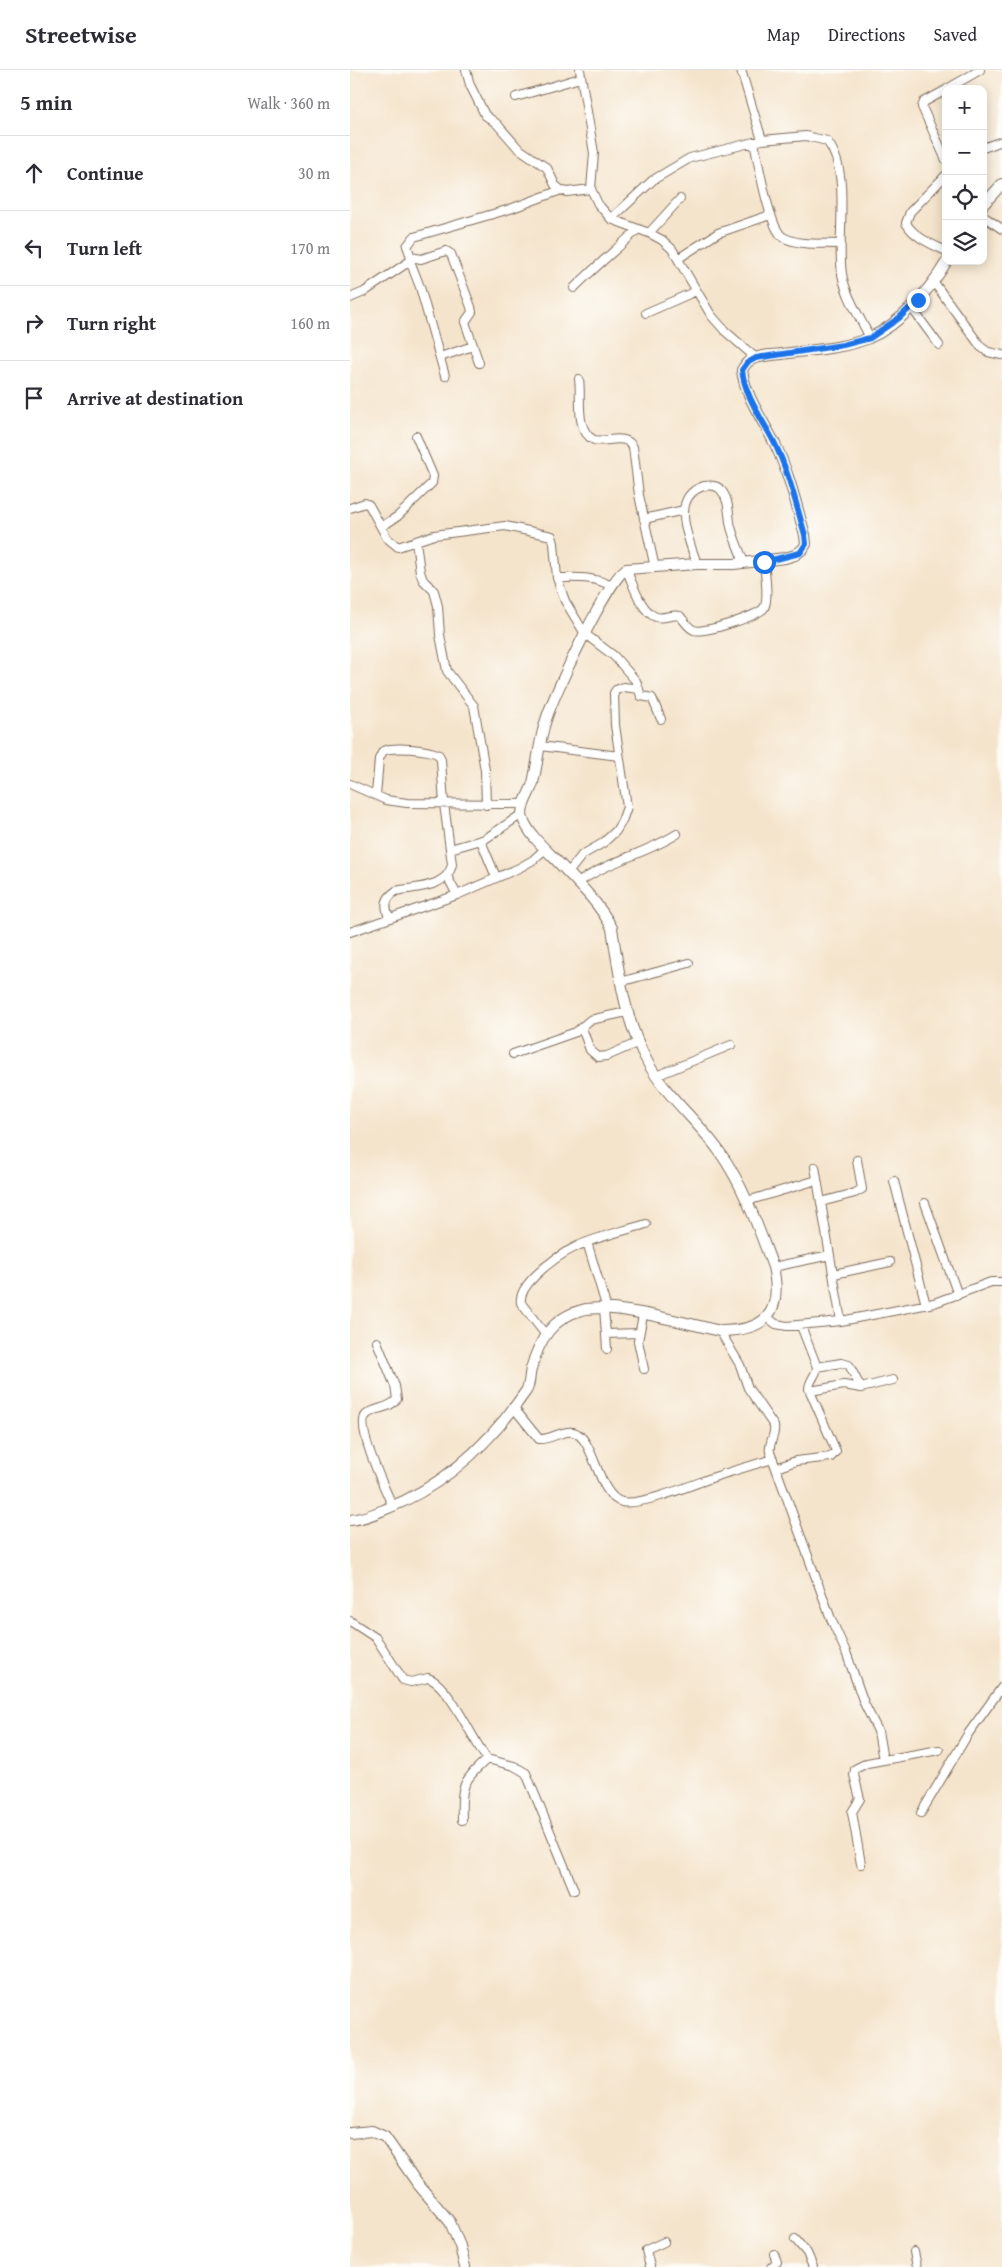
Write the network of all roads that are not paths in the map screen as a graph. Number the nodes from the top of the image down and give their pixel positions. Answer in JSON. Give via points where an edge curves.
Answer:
{"nodes":[{"id":1,"x":466,"y":70,"type":"edge"},
{"id":2,"x":741,"y":70,"type":"edge"},
{"id":3,"x":980,"y":70,"type":"edge"},
{"id":4,"x":580,"y":74,"type":"edge"},
{"id":5,"x":953,"y":85,"type":"edge"},
{"id":6,"x":942,"y":91,"type":"edge"},
{"id":7,"x":516,"y":97,"type":"dead end"},
{"id":8,"x":762,"y":140,"type":"junction"},
{"id":9,"x":1002,"y":141,"type":"edge"},
{"id":10,"x":754,"y":142,"type":"junction"},
{"id":11,"x":987,"y":147,"type":"edge"},
{"id":12,"x":942,"y":151,"type":"edge"},
{"id":13,"x":942,"y":179,"type":"edge"},
{"id":14,"x":1002,"y":184,"type":"edge"},
{"id":15,"x":592,"y":188,"type":"junction"},
{"id":16,"x":561,"y":190,"type":"junction"},
{"id":17,"x":680,"y":199,"type":"dead end"},
{"id":18,"x":987,"y":201,"type":"edge"},
{"id":19,"x":770,"y":215,"type":"junction"},
{"id":20,"x":610,"y":219,"type":"junction"},
{"id":21,"x":987,"y":219,"type":"edge"},
{"id":22,"x":638,"y":229,"type":"junction"},
{"id":23,"x":1002,"y":229,"type":"edge"},
{"id":24,"x":649,"y":233,"type":"junction"},
{"id":25,"x":840,"y":244,"type":"junction"},
{"id":26,"x":942,"y":249,"type":"edge"},
{"id":27,"x":679,"y":258,"type":"junction"},
{"id":28,"x":410,"y":259,"type":"junction"},
{"id":29,"x":944,"y":265,"type":"edge"},
{"id":30,"x":933,"y":281,"type":"junction"},
{"id":31,"x":574,"y":288,"type":"dead end"},
{"id":32,"x":696,"y":290,"type":"junction"},
{"id":33,"x":350,"y":298,"type":"edge"},
{"id":34,"x":911,"y":307,"type":"junction"},
{"id":35,"x":646,"y":313,"type":"dead end"},
{"id":36,"x":870,"y":338,"type":"junction"},
{"id":37,"x":939,"y":345,"type":"dead end"},
{"id":38,"x":473,"y":346,"type":"junction"},
{"id":39,"x":1002,"y":355,"type":"edge"},
{"id":40,"x":440,"y":357,"type":"junction"},
{"id":41,"x":756,"y":358,"type":"junction"},
{"id":42,"x":478,"y":363,"type":"dead end"},
{"id":43,"x":445,"y":376,"type":"dead end"},
{"id":44,"x":579,"y":379,"type":"dead end"},
{"id":45,"x":416,"y":436,"type":"dead end"},
{"id":46,"x":350,"y":508,"type":"edge"},
{"id":47,"x":684,"y":510,"type":"junction"},
{"id":48,"x":644,"y":519,"type":"junction"},
{"id":49,"x":381,"y":527,"type":"junction"},
{"id":50,"x":416,"y":541,"type":"junction"},
{"id":51,"x":764,"y":562,"type":"junction"},
{"id":52,"x":744,"y":563,"type":"junction"},
{"id":53,"x":697,"y":564,"type":"junction"},
{"id":54,"x":655,"y":568,"type":"junction"},
{"id":55,"x":626,"y":569,"type":"junction"},
{"id":56,"x":557,"y":578,"type":"junction"},
{"id":57,"x":611,"y":586,"type":"junction"},
{"id":58,"x":585,"y":634,"type":"junction"},
{"id":59,"x":639,"y":689,"type":"junction"},
{"id":60,"x":661,"y":719,"type":"dead end"},
{"id":61,"x":540,"y":746,"type":"junction"},
{"id":62,"x":619,"y":756,"type":"junction"},
{"id":63,"x":350,"y":784,"type":"edge"},
{"id":64,"x":376,"y":795,"type":"junction"},
{"id":65,"x":444,"y":804,"type":"junction"},
{"id":66,"x":486,"y":805,"type":"junction"},
{"id":67,"x":523,"y":809,"type":"junction"},
{"id":68,"x":677,"y":834,"type":"dead end"},
{"id":69,"x":481,"y":841,"type":"junction"},
{"id":70,"x":450,"y":849,"type":"junction"},
{"id":71,"x":545,"y":849,"type":"junction"},
{"id":72,"x":568,"y":873,"type":"junction"},
{"id":73,"x":447,"y":876,"type":"junction"},
{"id":74,"x":496,"y":877,"type":"junction"},
{"id":75,"x":578,"y":883,"type":"junction"},
{"id":76,"x":457,"y":895,"type":"junction"},
{"id":77,"x":389,"y":918,"type":"junction"},
{"id":78,"x":350,"y":932,"type":"edge"},
{"id":79,"x":689,"y":963,"type":"dead end"},
{"id":80,"x":620,"y":982,"type":"junction"},
{"id":81,"x":627,"y":1012,"type":"junction"},
{"id":82,"x":582,"y":1028,"type":"junction"},
{"id":83,"x":639,"y":1042,"type":"junction"},
{"id":84,"x":732,"y":1045,"type":"dead end"},
{"id":85,"x":513,"y":1054,"type":"dead end"},
{"id":86,"x":656,"y":1076,"type":"junction"},
{"id":87,"x":857,"y":1160,"type":"dead end"},
{"id":88,"x":815,"y":1167,"type":"dead end"},
{"id":89,"x":817,"y":1180,"type":"junction"},
{"id":90,"x":894,"y":1181,"type":"dead end"},
{"id":91,"x":748,"y":1201,"type":"junction"},
{"id":92,"x":821,"y":1202,"type":"junction"},
{"id":93,"x":925,"y":1203,"type":"dead end"},
{"id":94,"x":646,"y":1224,"type":"dead end"},
{"id":95,"x":587,"y":1242,"type":"junction"},
{"id":96,"x":830,"y":1255,"type":"junction"},
{"id":97,"x":890,"y":1262,"type":"dead end"},
{"id":98,"x":774,"y":1267,"type":"junction"},
{"id":99,"x":834,"y":1274,"type":"junction"},
{"id":100,"x":1002,"y":1282,"type":"edge"},
{"id":101,"x":958,"y":1295,"type":"junction"},
{"id":102,"x":926,"y":1305,"type":"junction"},
{"id":103,"x":605,"y":1308,"type":"junction"},
{"id":104,"x":643,"y":1315,"type":"junction"},
{"id":105,"x":768,"y":1318,"type":"junction"},
{"id":106,"x":841,"y":1321,"type":"junction"},
{"id":107,"x":802,"y":1326,"type":"junction"},
{"id":108,"x":720,"y":1331,"type":"junction"},
{"id":109,"x":639,"y":1333,"type":"junction"},
{"id":110,"x":545,"y":1334,"type":"junction"},
{"id":111,"x":606,"y":1334,"type":"junction"},
{"id":112,"x":377,"y":1342,"type":"dead end"},
{"id":113,"x":607,"y":1349,"type":"dead end"},
{"id":114,"x":817,"y":1366,"type":"junction"},
{"id":115,"x":644,"y":1369,"type":"dead end"},
{"id":116,"x":893,"y":1380,"type":"dead end"},
{"id":117,"x":861,"y":1388,"type":"junction"},
{"id":118,"x":810,"y":1391,"type":"junction"},
{"id":119,"x":513,"y":1407,"type":"junction"},
{"id":120,"x":773,"y":1460,"type":"junction"},
{"id":121,"x":776,"y":1468,"type":"junction"},
{"id":122,"x":393,"y":1507,"type":"junction"},
{"id":123,"x":350,"y":1520,"type":"edge"},
{"id":124,"x":350,"y":1621,"type":"edge"},
{"id":125,"x":1002,"y":1687,"type":"edge"},
{"id":126,"x":939,"y":1750,"type":"dead end"},
{"id":127,"x":487,"y":1759,"type":"junction"},
{"id":128,"x":883,"y":1760,"type":"junction"},
{"id":129,"x":921,"y":1812,"type":"dead end"},
{"id":130,"x":462,"y":1820,"type":"dead end"},
{"id":131,"x":861,"y":1864,"type":"dead end"},
{"id":132,"x":574,"y":1890,"type":"dead end"},
{"id":133,"x":350,"y":2133,"type":"edge"},
{"id":134,"x":795,"y":2239,"type":"dead end"},
{"id":135,"x":664,"y":2242,"type":"dead end"},
{"id":136,"x":914,"y":2252,"type":"dead end"},
{"id":137,"x":774,"y":2254,"type":"dead end"},
{"id":138,"x":465,"y":2267,"type":"edge"},
{"id":139,"x":650,"y":2267,"type":"edge"},
{"id":140,"x":770,"y":2267,"type":"edge"},
{"id":141,"x":813,"y":2267,"type":"edge"},
{"id":142,"x":917,"y":2267,"type":"edge"}],
"edges":[{"from":1,"to":16,"type":"street","via":[[485,115],[518,148],[547,168]]},
{"from":2,"to":8,"type":"street"},
{"from":3,"to":5,"type":"street"},
{"from":4,"to":7,"type":"street"},
{"from":4,"to":15,"type":"street","via":[[594,153]]},
{"from":6,"to":12,"type":"street","via":[[924,102],[922,107]]},
{"from":8,"to":10,"type":"street"},
{"from":8,"to":25,"type":"street","via":[[815,136],[832,147],[837,158],[842,202]]},
{"from":9,"to":11,"type":"street"},
{"from":10,"to":19,"type":"street"},
{"from":10,"to":20,"type":"street","via":[[705,153],[677,164],[653,180]]},
{"from":13,"to":26,"type":"street","via":[[910,212],[906,223],[924,240]]},
{"from":14,"to":18,"type":"street"},
{"from":15,"to":16,"type":"street"},
{"from":15,"to":20,"type":"street","via":[[598,204]]},
{"from":16,"to":28,"type":"street","via":[[510,209],[414,237],[406,246]]},
{"from":17,"to":24,"type":"street"},
{"from":19,"to":25,"type":"street","via":[[777,232],[789,240]]},
{"from":19,"to":27,"type":"street","via":[[718,233]]},
{"from":20,"to":22,"type":"street"},
{"from":21,"to":23,"type":"street"},
{"from":22,"to":24,"type":"street"},
{"from":22,"to":31,"type":"street"},
{"from":24,"to":27,"type":"street","via":[[662,240]]},
{"from":25,"to":36,"type":"street","via":[[843,276],[850,298]]},
{"from":27,"to":32,"type":"street"},
{"from":28,"to":33,"type":"street","via":[[364,292]]},
{"from":28,"to":38,"type":"street","via":[[421,259],[446,250],[451,254],[471,307],[472,312],[465,322]]},
{"from":28,"to":40,"type":"street"},
{"from":29,"to":30,"type":"street"},
{"from":30,"to":34,"type":"street"},
{"from":30,"to":39,"type":"street","via":[[981,347]]},
{"from":32,"to":35,"type":"street"},
{"from":32,"to":41,"type":"street","via":[[711,315]]},
{"from":34,"to":36,"type":"street"},
{"from":34,"to":37,"type":"street"},
{"from":36,"to":41,"type":"street"},
{"from":38,"to":40,"type":"street"},
{"from":38,"to":42,"type":"street"},
{"from":40,"to":43,"type":"street"},
{"from":41,"to":51,"type":"street","via":[[745,365],[743,378],[788,477],[806,544],[795,555]]},
{"from":44,"to":48,"type":"street","via":[[579,413],[585,432],[590,438],[600,441],[624,440],[632,444]]},
{"from":45,"to":49,"type":"street","via":[[433,476],[432,483],[398,516]]},
{"from":46,"to":49,"type":"street","via":[[365,503],[369,505]]},
{"from":47,"to":48,"type":"street"},
{"from":47,"to":52,"type":"street","via":[[689,496],[701,487],[712,485],[722,491]]},
{"from":47,"to":53,"type":"street","via":[[684,521]]},
{"from":48,"to":54,"type":"street"},
{"from":49,"to":50,"type":"street","via":[[387,538],[398,547]]},
{"from":50,"to":56,"type":"street","via":[[434,535],[505,526],[547,534],[554,539]]},
{"from":50,"to":66,"type":"street","via":[[420,572],[434,591],[438,606],[447,671],[474,706],[485,770]]},
{"from":51,"to":52,"type":"street"},
{"from":51,"to":55,"type":"street","via":[[766,603],[763,609],[715,628],[697,630],[688,626],[680,616],[657,617],[651,614],[644,607]]},
{"from":52,"to":53,"type":"street"},
{"from":53,"to":54,"type":"street"},
{"from":54,"to":55,"type":"street"},
{"from":55,"to":57,"type":"street"},
{"from":56,"to":57,"type":"street","via":[[588,578]]},
{"from":56,"to":58,"type":"street","via":[[565,601]]},
{"from":57,"to":58,"type":"street"},
{"from":58,"to":59,"type":"street","via":[[614,656]]},
{"from":58,"to":61,"type":"street","via":[[548,712]]},
{"from":59,"to":60,"type":"street","via":[[641,696],[652,698]]},
{"from":59,"to":62,"type":"street","via":[[619,688],[614,693]]},
{"from":61,"to":62,"type":"street"},
{"from":61,"to":67,"type":"street","via":[[533,782]]},
{"from":62,"to":72,"type":"street","via":[[628,802],[622,822],[611,836],[582,855]]},
{"from":63,"to":64,"type":"street"},
{"from":64,"to":65,"type":"street","via":[[408,803]]},
{"from":64,"to":65,"type":"street","via":[[379,759],[383,751],[393,748],[432,752],[439,754],[442,760]]},
{"from":65,"to":66,"type":"street"},
{"from":65,"to":70,"type":"street"},
{"from":66,"to":67,"type":"street"},
{"from":67,"to":69,"type":"street"},
{"from":67,"to":71,"type":"street","via":[[526,824]]},
{"from":68,"to":75,"type":"street","via":[[606,866]]},
{"from":69,"to":70,"type":"street"},
{"from":69,"to":74,"type":"street"},
{"from":70,"to":73,"type":"street","via":[[452,864]]},
{"from":71,"to":72,"type":"street"},
{"from":71,"to":74,"type":"street","via":[[533,860]]},
{"from":72,"to":75,"type":"street"},
{"from":73,"to":76,"type":"street"},
{"from":73,"to":77,"type":"street","via":[[432,884],[396,891],[386,898]]},
{"from":74,"to":76,"type":"street"},
{"from":75,"to":80,"type":"street","via":[[603,911],[612,928]]},
{"from":76,"to":77,"type":"street"},
{"from":77,"to":78,"type":"street"},
{"from":79,"to":80,"type":"street"},
{"from":80,"to":81,"type":"street"},
{"from":81,"to":82,"type":"street","via":[[590,1020]]},
{"from":81,"to":83,"type":"street"},
{"from":82,"to":83,"type":"street","via":[[590,1050],[598,1057]]},
{"from":82,"to":85,"type":"street"},
{"from":83,"to":86,"type":"street"},
{"from":84,"to":86,"type":"street"},
{"from":86,"to":91,"type":"street","via":[[718,1149]]},
{"from":87,"to":92,"type":"street","via":[[862,1189]]},
{"from":88,"to":89,"type":"street"},
{"from":89,"to":91,"type":"street"},
{"from":89,"to":92,"type":"street"},
{"from":90,"to":102,"type":"street"},
{"from":91,"to":98,"type":"street"},
{"from":92,"to":96,"type":"street"},
{"from":93,"to":101,"type":"street"},
{"from":94,"to":95,"type":"street"},
{"from":95,"to":103,"type":"street"},
{"from":95,"to":110,"type":"street","via":[[556,1257],[530,1281],[522,1294],[520,1299],[525,1309]]},
{"from":96,"to":98,"type":"street"},
{"from":96,"to":99,"type":"street"},
{"from":97,"to":99,"type":"street"},
{"from":98,"to":105,"type":"street","via":[[775,1304]]},
{"from":99,"to":106,"type":"street"},
{"from":100,"to":101,"type":"street","via":[[991,1282]]},
{"from":101,"to":102,"type":"street"},
{"from":102,"to":106,"type":"street"},
{"from":103,"to":104,"type":"street"},
{"from":103,"to":110,"type":"street","via":[[583,1309],[566,1315]]},
{"from":103,"to":111,"type":"street"},
{"from":104,"to":108,"type":"street"},
{"from":104,"to":109,"type":"street"},
{"from":105,"to":107,"type":"street","via":[[776,1324]]},
{"from":105,"to":108,"type":"street","via":[[748,1329]]},
{"from":106,"to":107,"type":"street"},
{"from":107,"to":114,"type":"street"},
{"from":108,"to":120,"type":"street","via":[[740,1365],[748,1388],[774,1426],[769,1444]]},
{"from":109,"to":111,"type":"street"},
{"from":109,"to":115,"type":"street","via":[[638,1347]]},
{"from":110,"to":119,"type":"street","via":[[531,1370],[528,1389]]},
{"from":111,"to":113,"type":"street"},
{"from":112,"to":122,"type":"street","via":[[397,1399],[368,1414],[362,1425]]},
{"from":114,"to":117,"type":"street","via":[[849,1365]]},
{"from":114,"to":118,"type":"street","via":[[809,1384]]},
{"from":116,"to":117,"type":"street"},
{"from":117,"to":118,"type":"street","via":[[844,1385]]},
{"from":118,"to":121,"type":"street","via":[[836,1453],[831,1457],[796,1461]]},
{"from":119,"to":120,"type":"street","via":[[539,1438],[570,1432],[577,1434],[592,1456],[604,1484],[621,1502],[665,1494]]},
{"from":119,"to":122,"type":"street","via":[[450,1474]]},
{"from":120,"to":121,"type":"street"},
{"from":121,"to":128,"type":"street","via":[[831,1619],[881,1740]]},
{"from":122,"to":123,"type":"street"},
{"from":124,"to":127,"type":"street","via":[[376,1638],[403,1680],[411,1682],[428,1678],[436,1683]]},
{"from":125,"to":129,"type":"street","via":[[968,1734]]},
{"from":126,"to":128,"type":"street"},
{"from":127,"to":130,"type":"street","via":[[464,1785]]},
{"from":127,"to":132,"type":"street","via":[[514,1766],[526,1773]]},
{"from":128,"to":131,"type":"street","via":[[864,1764],[854,1771],[860,1799],[852,1812]]},
{"from":133,"to":138,"type":"street","via":[[372,2131],[385,2137],[406,2170],[450,2222]]},
{"from":134,"to":141,"type":"street","via":[[807,2253]]},
{"from":135,"to":139,"type":"street","via":[[646,2250]]},
{"from":136,"to":142,"type":"street"},
{"from":137,"to":140,"type":"street","via":[[778,2262]]}]}
